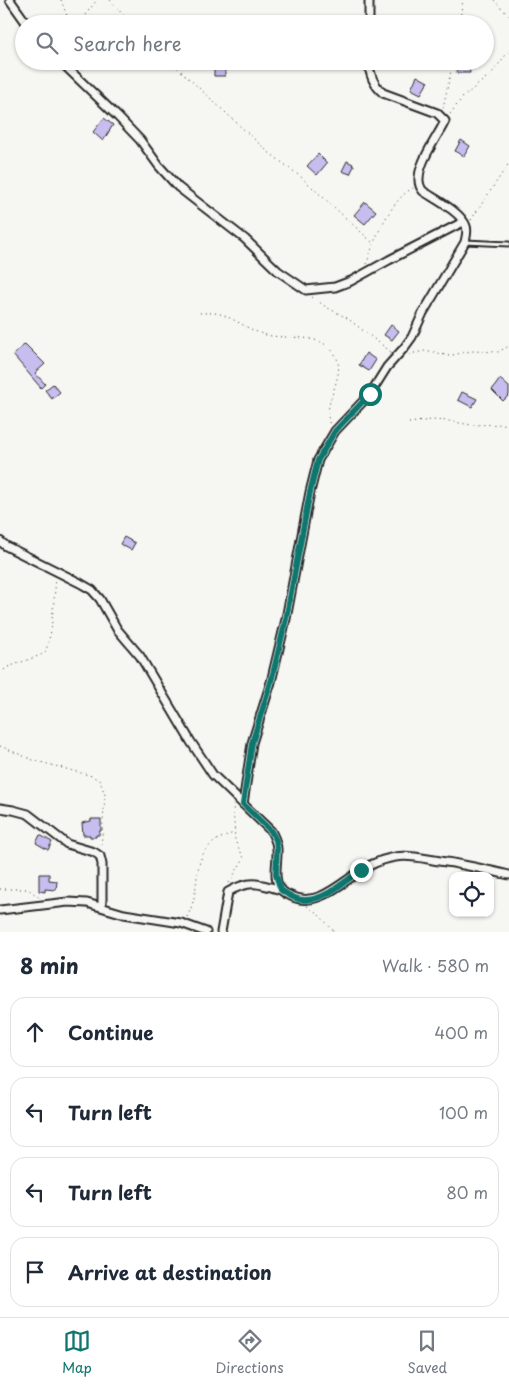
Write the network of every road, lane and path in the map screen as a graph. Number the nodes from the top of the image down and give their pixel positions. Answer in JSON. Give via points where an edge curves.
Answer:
{"nodes":[{"id":1,"x":10,"y":0,"type":"edge"},
{"id":2,"x":62,"y":0,"type":"edge"},
{"id":3,"x":97,"y":0,"type":"edge"},
{"id":4,"x":110,"y":0,"type":"edge"},
{"id":5,"x":369,"y":0,"type":"edge"},
{"id":6,"x":463,"y":0,"type":"edge"},
{"id":7,"x":494,"y":0,"type":"edge"},
{"id":8,"x":21,"y":15,"type":"edge"},
{"id":9,"x":67,"y":15,"type":"edge"},
{"id":10,"x":85,"y":15,"type":"edge"},
{"id":11,"x":123,"y":15,"type":"edge"},
{"id":12,"x":369,"y":15,"type":"edge"},
{"id":13,"x":460,"y":15,"type":"edge"},
{"id":14,"x":509,"y":16,"type":"edge"},
{"id":15,"x":509,"y":51,"type":"edge"},
{"id":16,"x":69,"y":70,"type":"edge"},
{"id":17,"x":180,"y":70,"type":"edge"},
{"id":18,"x":370,"y":70,"type":"edge"},
{"id":19,"x":451,"y":70,"type":"edge"},
{"id":20,"x":443,"y":119,"type":"junction"},
{"id":21,"x":509,"y":163,"type":"edge"},
{"id":22,"x":419,"y":187,"type":"junction"},
{"id":23,"x":465,"y":224,"type":"junction"},
{"id":24,"x":465,"y":242,"type":"junction"},
{"id":25,"x":373,"y":243,"type":"junction"},
{"id":26,"x":509,"y":244,"type":"edge"},
{"id":27,"x":365,"y":273,"type":"junction"},
{"id":28,"x":306,"y":290,"type":"junction"},
{"id":29,"x":200,"y":313,"type":"dead end"},
{"id":30,"x":509,"y":346,"type":"edge"},
{"id":31,"x":396,"y":356,"type":"junction"},
{"id":32,"x":409,"y":423,"type":"dead end"},
{"id":33,"x":509,"y":424,"type":"edge"},
{"id":34,"x":335,"y":431,"type":"junction"},
{"id":35,"x":0,"y":541,"type":"edge"},
{"id":36,"x":57,"y":571,"type":"junction"},
{"id":37,"x":0,"y":673,"type":"edge"},
{"id":38,"x":0,"y":746,"type":"edge"},
{"id":39,"x":232,"y":793,"type":"junction"},
{"id":40,"x":243,"y":804,"type":"junction"},
{"id":41,"x":0,"y":808,"type":"edge"},
{"id":42,"x":234,"y":833,"type":"junction"},
{"id":43,"x":100,"y":856,"type":"junction"},
{"id":44,"x":509,"y":875,"type":"edge"},
{"id":45,"x":0,"y":889,"type":"edge"},
{"id":46,"x":281,"y":890,"type":"junction"},
{"id":47,"x":228,"y":892,"type":"junction"},
{"id":48,"x":296,"y":898,"type":"junction"},
{"id":49,"x":45,"y":904,"type":"junction"},
{"id":50,"x":102,"y":906,"type":"junction"},
{"id":51,"x":0,"y":910,"type":"edge"},
{"id":52,"x":181,"y":923,"type":"junction"},
{"id":53,"x":206,"y":932,"type":"edge"},
{"id":54,"x":221,"y":932,"type":"edge"},
{"id":55,"x":335,"y":932,"type":"edge"}],
"edges":[{"from":1,"to":8,"type":"street"},
{"from":2,"to":9,"type":"path"},
{"from":3,"to":10,"type":"path"},
{"from":4,"to":11,"type":"path"},
{"from":5,"to":12,"type":"street"},
{"from":6,"to":13,"type":"path"},
{"from":7,"to":14,"type":"path"},
{"from":15,"to":20,"type":"path","via":[[492,73]]},
{"from":16,"to":28,"type":"street","via":[[118,116],[178,187],[245,239],[278,271]]},
{"from":17,"to":25,"type":"path"},
{"from":18,"to":20,"type":"street","via":[[383,93],[437,113]]},
{"from":19,"to":20,"type":"path"},
{"from":20,"to":22,"type":"street","via":[[419,172]]},
{"from":21,"to":23,"type":"path"},
{"from":22,"to":23,"type":"street"},
{"from":22,"to":25,"type":"path","via":[[410,190],[397,202]]},
{"from":23,"to":24,"type":"street"},
{"from":23,"to":27,"type":"street"},
{"from":24,"to":26,"type":"lane"},
{"from":24,"to":31,"type":"street","via":[[412,337]]},
{"from":25,"to":27,"type":"path"},
{"from":27,"to":28,"type":"street","via":[[335,287]]},
{"from":28,"to":31,"type":"path","via":[[318,302],[347,318]]},
{"from":29,"to":34,"type":"path","via":[[223,315],[271,336],[320,342],[334,352],[338,368],[328,419]]},
{"from":30,"to":31,"type":"path","via":[[498,352],[471,351],[448,356],[425,351]]},
{"from":31,"to":34,"type":"street","via":[[370,394]]},
{"from":32,"to":33,"type":"path","via":[[431,420],[472,425]]},
{"from":34,"to":40,"type":"street","via":[[318,460],[314,476],[273,675],[252,743]]},
{"from":35,"to":36,"type":"street"},
{"from":36,"to":37,"type":"path","via":[[46,651]]},
{"from":36,"to":39,"type":"street","via":[[92,590],[100,600],[117,629],[140,656],[213,775]]},
{"from":38,"to":43,"type":"path","via":[[32,760],[100,781],[105,795]]},
{"from":39,"to":40,"type":"street"},
{"from":39,"to":42,"type":"path"},
{"from":40,"to":46,"type":"street","via":[[276,840],[276,875]]},
{"from":41,"to":43,"type":"street","via":[[28,814],[67,844]]},
{"from":42,"to":47,"type":"path","via":[[244,858]]},
{"from":42,"to":52,"type":"path","via":[[220,838],[202,854],[192,904]]},
{"from":43,"to":50,"type":"street"},
{"from":44,"to":48,"type":"street","via":[[405,855],[361,870],[318,897]]},
{"from":45,"to":49,"type":"path","via":[[28,889]]},
{"from":46,"to":47,"type":"street","via":[[248,883]]},
{"from":46,"to":48,"type":"street"},
{"from":47,"to":54,"type":"street"},
{"from":48,"to":55,"type":"path","via":[[316,912]]},
{"from":49,"to":50,"type":"street","via":[[68,902]]},
{"from":49,"to":51,"type":"street"},
{"from":50,"to":52,"type":"street","via":[[124,914]]},
{"from":52,"to":53,"type":"street"}]}
